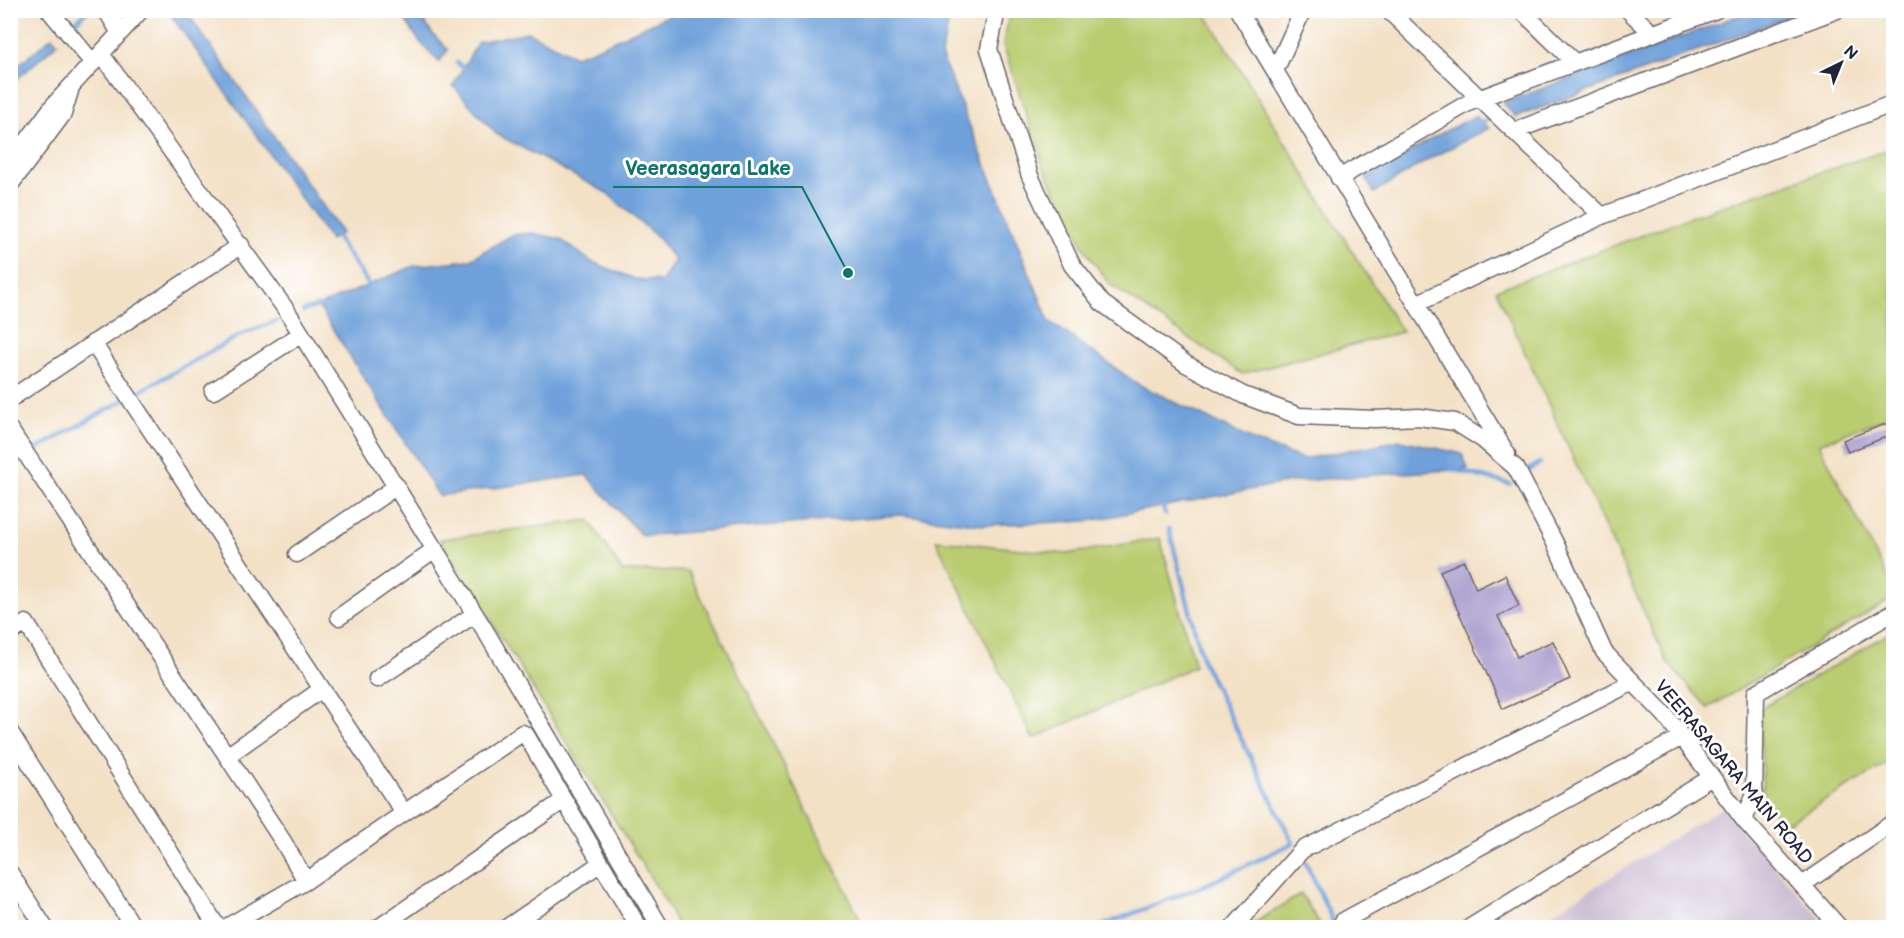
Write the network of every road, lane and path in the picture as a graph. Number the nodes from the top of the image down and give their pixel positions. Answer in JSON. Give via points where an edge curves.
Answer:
{"nodes":[{"id":1,"x":50,"y":10,"type":"edge"},
{"id":2,"x":106,"y":10,"type":"edge"},
{"id":3,"x":141,"y":10,"type":"edge"},
{"id":4,"x":997,"y":10,"type":"edge"},
{"id":5,"x":1238,"y":10,"type":"edge"},
{"id":6,"x":1303,"y":10,"type":"edge"},
{"id":7,"x":1388,"y":10,"type":"edge"},
{"id":8,"x":1521,"y":10,"type":"edge"},
{"id":9,"x":1628,"y":10,"type":"edge"},
{"id":10,"x":1716,"y":10,"type":"edge"},
{"id":11,"x":1837,"y":10,"type":"edge"},
{"id":12,"x":120,"y":33,"type":"junction"},
{"id":13,"x":1653,"y":34,"type":"junction"},
{"id":14,"x":97,"y":58,"type":"junction"},
{"id":15,"x":1575,"y":63,"type":"junction"},
{"id":16,"x":1275,"y":70,"type":"junction"},
{"id":17,"x":1893,"y":103,"type":"edge"},
{"id":18,"x":1485,"y":104,"type":"junction"},
{"id":19,"x":58,"y":110,"type":"junction"},
{"id":20,"x":1510,"y":127,"type":"junction"},
{"id":21,"x":10,"y":164,"type":"edge"},
{"id":22,"x":1340,"y":178,"type":"junction"},
{"id":23,"x":10,"y":185,"type":"edge"},
{"id":24,"x":1602,"y":216,"type":"junction"},
{"id":25,"x":241,"y":244,"type":"junction"},
{"id":26,"x":1416,"y":304,"type":"junction"},
{"id":27,"x":301,"y":334,"type":"junction"},
{"id":28,"x":93,"y":344,"type":"junction"},
{"id":29,"x":213,"y":392,"type":"dead end"},
{"id":30,"x":10,"y":399,"type":"edge"},
{"id":31,"x":10,"y":430,"type":"edge"},
{"id":32,"x":1516,"y":468,"type":"junction"},
{"id":33,"x":397,"y":486,"type":"junction"},
{"id":34,"x":435,"y":549,"type":"junction"},
{"id":35,"x":297,"y":554,"type":"dead end"},
{"id":36,"x":1893,"y":612,"type":"edge"},
{"id":37,"x":475,"y":614,"type":"junction"},
{"id":38,"x":339,"y":617,"type":"dead end"},
{"id":39,"x":10,"y":633,"type":"edge"},
{"id":40,"x":377,"y":679,"type":"dead end"},
{"id":41,"x":1633,"y":682,"type":"junction"},
{"id":42,"x":322,"y":689,"type":"junction"},
{"id":43,"x":10,"y":732,"type":"edge"},
{"id":44,"x":1682,"y":737,"type":"junction"},
{"id":45,"x":227,"y":756,"type":"junction"},
{"id":46,"x":1712,"y":777,"type":"junction"},
{"id":47,"x":564,"y":800,"type":"junction"},
{"id":48,"x":404,"y":813,"type":"junction"},
{"id":49,"x":1744,"y":820,"type":"junction"},
{"id":50,"x":1893,"y":822,"type":"edge"},
{"id":51,"x":601,"y":863,"type":"junction"},
{"id":52,"x":10,"y":873,"type":"edge"},
{"id":53,"x":306,"y":881,"type":"junction"},
{"id":54,"x":1802,"y":885,"type":"junction"},
{"id":55,"x":1343,"y":921,"type":"dead end"},
{"id":56,"x":45,"y":927,"type":"edge"},
{"id":57,"x":134,"y":927,"type":"edge"},
{"id":58,"x":218,"y":927,"type":"edge"},
{"id":59,"x":225,"y":927,"type":"edge"},
{"id":60,"x":378,"y":927,"type":"edge"},
{"id":61,"x":506,"y":927,"type":"edge"},
{"id":62,"x":639,"y":927,"type":"edge"},
{"id":63,"x":661,"y":927,"type":"edge"},
{"id":64,"x":1233,"y":927,"type":"edge"},
{"id":65,"x":1469,"y":927,"type":"edge"},
{"id":66,"x":1840,"y":927,"type":"edge"}],
"edges":[{"from":1,"to":14,"type":"street"},
{"from":2,"to":12,"type":"street"},
{"from":3,"to":12,"type":"street"},
{"from":4,"to":32,"type":"street","name":"VEERASAGARA MAIN ROAD","via":[[989,49],[1030,176],[1072,265],[1102,303],[1186,364],[1244,395],[1299,416],[1419,417],[1455,422]]},
{"from":5,"to":16,"type":"street"},
{"from":6,"to":16,"type":"street"},
{"from":7,"to":18,"type":"street"},
{"from":8,"to":15,"type":"street"},
{"from":9,"to":13,"type":"street"},
{"from":10,"to":13,"type":"street"},
{"from":11,"to":20,"type":"street"},
{"from":12,"to":14,"type":"street"},
{"from":13,"to":15,"type":"street"},
{"from":14,"to":19,"type":"street","via":[[71,87]]},
{"from":14,"to":25,"type":"street"},
{"from":15,"to":18,"type":"street"},
{"from":16,"to":22,"type":"street"},
{"from":17,"to":24,"type":"street"},
{"from":18,"to":20,"type":"street"},
{"from":18,"to":22,"type":"street","via":[[1470,102]]},
{"from":19,"to":21,"type":"street"},
{"from":19,"to":23,"type":"street"},
{"from":20,"to":24,"type":"street"},
{"from":22,"to":26,"type":"street"},
{"from":24,"to":26,"type":"street"},
{"from":25,"to":27,"type":"street"},
{"from":25,"to":28,"type":"street"},
{"from":26,"to":32,"type":"street"},
{"from":27,"to":29,"type":"street"},
{"from":27,"to":33,"type":"street"},
{"from":28,"to":30,"type":"street"},
{"from":28,"to":42,"type":"street"},
{"from":31,"to":45,"type":"street"},
{"from":32,"to":41,"type":"street","name":"VEERASAGARA MAIN ROAD","via":[[1604,652]]},
{"from":33,"to":34,"type":"street"},
{"from":33,"to":35,"type":"street"},
{"from":34,"to":37,"type":"street"},
{"from":34,"to":38,"type":"street"},
{"from":36,"to":49,"type":"street","via":[[1756,693],[1754,796]]},
{"from":37,"to":40,"type":"street"},
{"from":37,"to":63,"type":"street"},
{"from":39,"to":58,"type":"street","via":[[26,623]]},
{"from":41,"to":44,"type":"street","name":"VEERASAGARA MAIN ROAD"},
{"from":41,"to":64,"type":"street","via":[[1302,850]]},
{"from":42,"to":45,"type":"street"},
{"from":42,"to":48,"type":"street"},
{"from":43,"to":57,"type":"street"},
{"from":44,"to":46,"type":"street","name":"VEERASAGARA MAIN ROAD"},
{"from":44,"to":55,"type":"street"},
{"from":45,"to":53,"type":"street"},
{"from":46,"to":49,"type":"street","name":"VEERASAGARA MAIN ROAD"},
{"from":46,"to":65,"type":"street"},
{"from":47,"to":48,"type":"street","via":[[522,733]]},
{"from":47,"to":51,"type":"street"},
{"from":47,"to":60,"type":"street"},
{"from":48,"to":53,"type":"street"},
{"from":49,"to":54,"type":"street","name":"VEERASAGARA MAIN ROAD"},
{"from":50,"to":54,"type":"street"},
{"from":51,"to":61,"type":"street"},
{"from":51,"to":62,"type":"street"},
{"from":52,"to":56,"type":"street"},
{"from":53,"to":59,"type":"street"},
{"from":54,"to":66,"type":"street","name":"VEERASAGARA MAIN ROAD"}]}
